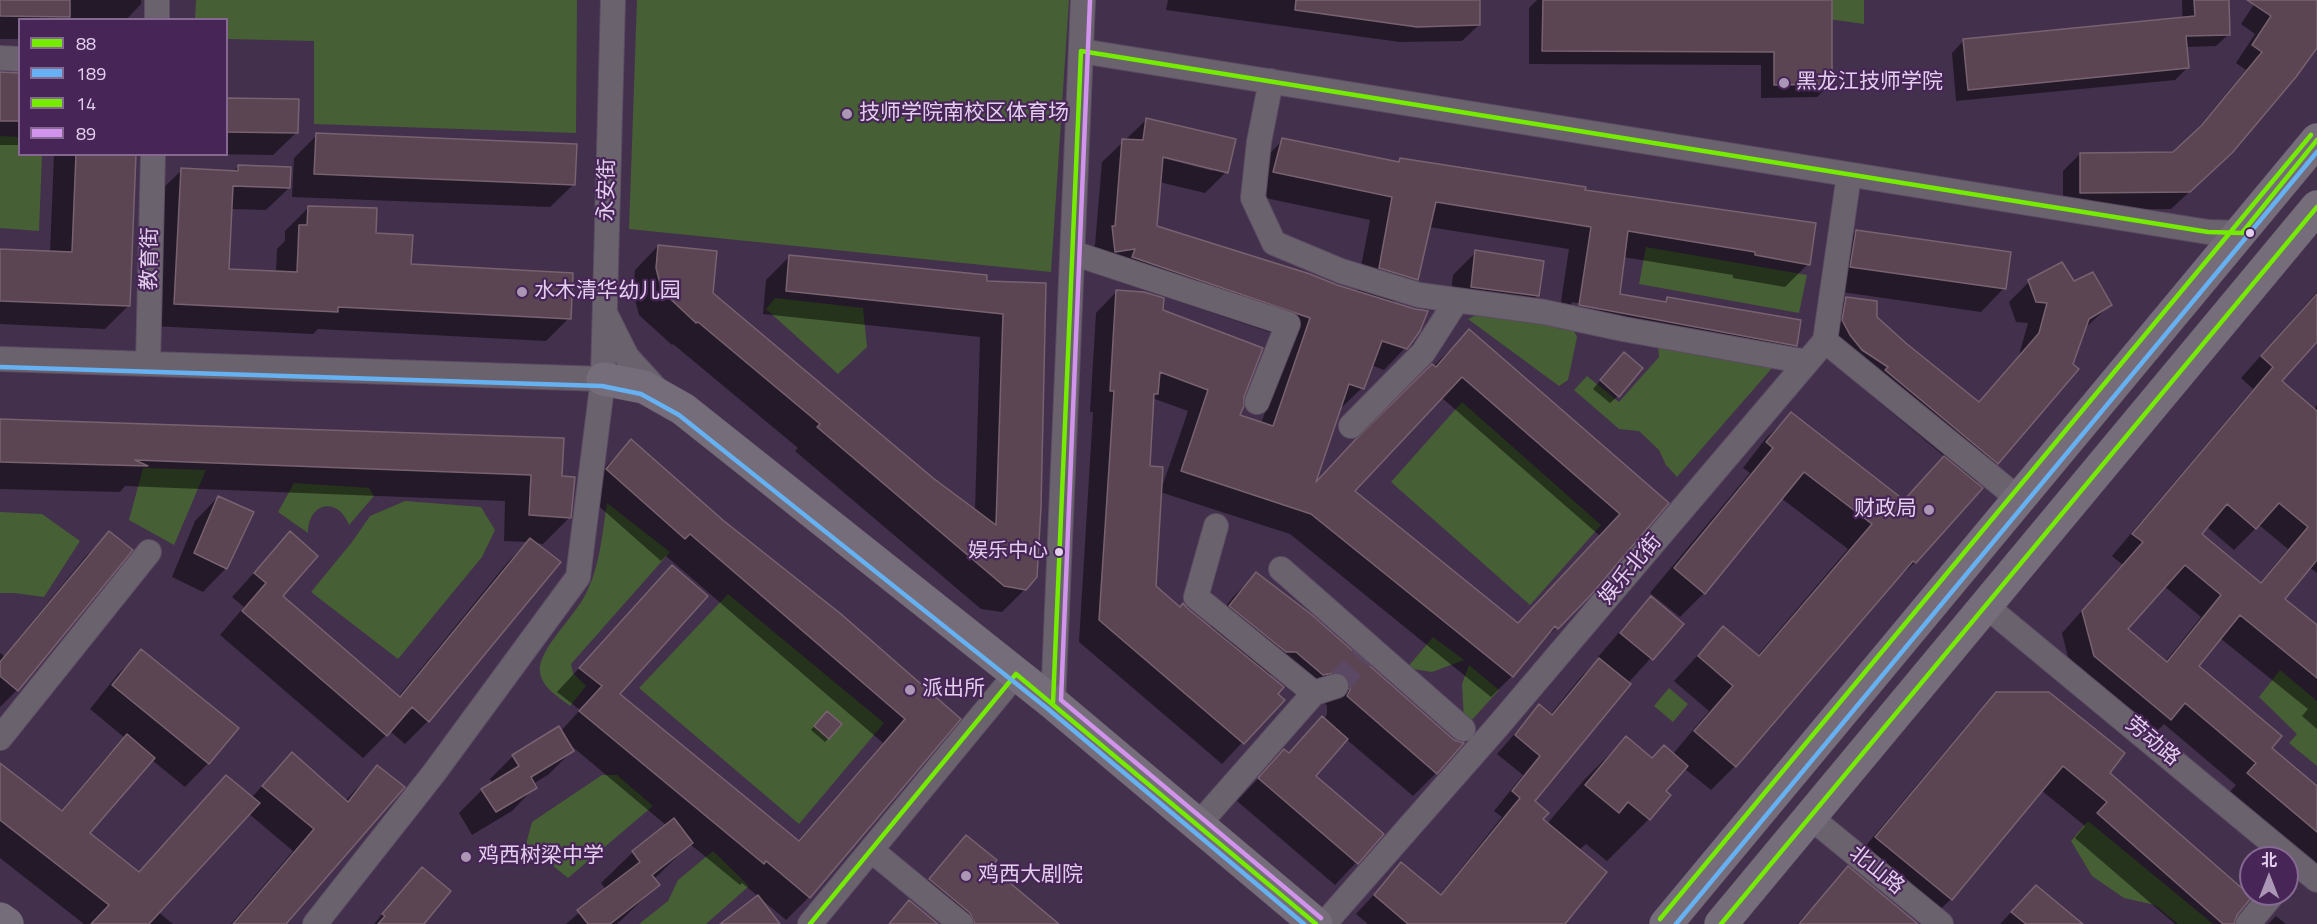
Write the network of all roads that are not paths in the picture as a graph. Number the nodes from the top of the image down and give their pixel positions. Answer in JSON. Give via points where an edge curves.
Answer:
{"nodes":[{"id":1,"x":157,"y":0,"type":"edge"},
{"id":2,"x":613,"y":0,"type":"edge"},
{"id":3,"x":1083,"y":0,"type":"edge"},
{"id":4,"x":157,"y":18,"type":"edge"},
{"id":5,"x":1081,"y":51,"type":"junction"},
{"id":6,"x":0,"y":58,"type":"edge"},
{"id":7,"x":18,"y":59,"type":"edge"},
{"id":8,"x":1271,"y":81,"type":"junction"},
{"id":9,"x":2317,"y":140,"type":"edge"},
{"id":10,"x":153,"y":156,"type":"edge"},
{"id":11,"x":1849,"y":175,"type":"junction"},
{"id":12,"x":2317,"y":207,"type":"edge"},
{"id":13,"x":2242,"y":233,"type":"junction"},
{"id":14,"x":1072,"y":253,"type":"junction"},
{"id":15,"x":1457,"y":300,"type":"junction"},
{"id":16,"x":605,"y":311,"type":"junction"},
{"id":17,"x":1825,"y":341,"type":"junction"},
{"id":18,"x":0,"y":359,"type":"edge"},
{"id":19,"x":1807,"y":363,"type":"junction"},
{"id":20,"x":148,"y":364,"type":"junction"},
{"id":21,"x":603,"y":379,"type":"junction"},
{"id":22,"x":1257,"y":402,"type":"dead end"},
{"id":23,"x":675,"y":405,"type":"junction"},
{"id":24,"x":1351,"y":426,"type":"dead end"},
{"id":25,"x":2020,"y":500,"type":"junction"},
{"id":26,"x":1216,"y":526,"type":"dead end"},
{"id":27,"x":149,"y":552,"type":"dead end"},
{"id":28,"x":1281,"y":569,"type":"dead end"},
{"id":29,"x":1986,"y":606,"type":"junction"},
{"id":30,"x":1016,"y":674,"type":"junction"},
{"id":31,"x":1053,"y":703,"type":"junction"},
{"id":32,"x":1463,"y":729,"type":"dead end"},
{"id":33,"x":0,"y":738,"type":"edge"},
{"id":34,"x":1810,"y":817,"type":"junction"},
{"id":35,"x":1198,"y":825,"type":"junction"},
{"id":36,"x":2264,"y":846,"type":"edge"},
{"id":37,"x":871,"y":850,"type":"junction"},
{"id":38,"x":2299,"y":873,"type":"edge"},
{"id":39,"x":2317,"y":880,"type":"edge"},
{"id":40,"x":2263,"y":906,"type":"edge"},
{"id":41,"x":0,"y":918,"type":"edge"},
{"id":42,"x":7,"y":924,"type":"edge"},
{"id":43,"x":315,"y":924,"type":"edge"},
{"id":44,"x":810,"y":924,"type":"edge"},
{"id":45,"x":961,"y":924,"type":"edge"},
{"id":46,"x":1316,"y":924,"type":"edge"},
{"id":47,"x":1324,"y":924,"type":"edge"},
{"id":48,"x":1666,"y":924,"type":"edge"},
{"id":49,"x":1721,"y":924,"type":"edge"},
{"id":50,"x":1941,"y":924,"type":"edge"},
{"id":51,"x":2248,"y":924,"type":"edge"}],
"edges":[{"from":1,"to":4,"type":"street"},
{"from":2,"to":16,"type":"street","name":"永安街"},
{"from":3,"to":5,"type":"street"},
{"from":5,"to":8,"type":"street"},
{"from":5,"to":14,"type":"street"},
{"from":6,"to":7,"type":"street"},
{"from":8,"to":11,"type":"street"},
{"from":8,"to":15,"type":"street","via":[[1253,198],[1274,243],[1341,271],[1419,295]]},
{"from":9,"to":13,"type":"main road"},
{"from":10,"to":20,"type":"street","name":"教育街"},
{"from":11,"to":13,"type":"street","via":[[2208,232]]},
{"from":11,"to":17,"type":"street"},
{"from":12,"to":29,"type":"main road"},
{"from":13,"to":25,"type":"main road"},
{"from":14,"to":22,"type":"street","via":[[1288,324]]},
{"from":14,"to":31,"type":"street"},
{"from":15,"to":19,"type":"street","via":[[1544,312]]},
{"from":15,"to":24,"type":"street","via":[[1423,353]]},
{"from":16,"to":21,"type":"street","name":"永安街"},
{"from":16,"to":23,"type":"street","via":[[627,357]]},
{"from":17,"to":19,"type":"street","name":"娱乐北街"},
{"from":17,"to":25,"type":"street"},
{"from":18,"to":20,"type":"street"},
{"from":19,"to":47,"type":"street","name":"娱乐北街"},
{"from":20,"to":21,"type":"street"},
{"from":21,"to":23,"type":"main road","via":[[644,387]]},
{"from":21,"to":43,"type":"street","name":"永安街","via":[[578,577],[434,772]]},
{"from":23,"to":30,"type":"main road"},
{"from":25,"to":48,"type":"main road"},
{"from":26,"to":35,"type":"street","via":[[1196,597],[1325,689]]},
{"from":27,"to":33,"type":"street"},
{"from":28,"to":32,"type":"street"},
{"from":29,"to":34,"type":"main road"},
{"from":29,"to":36,"type":"street","name":"劳动路"},
{"from":30,"to":31,"type":"main road"},
{"from":30,"to":37,"type":"street"},
{"from":31,"to":35,"type":"main road"},
{"from":34,"to":49,"type":"main road"},
{"from":34,"to":50,"type":"street","name":"北山路"},
{"from":35,"to":46,"type":"main road"},
{"from":37,"to":44,"type":"street"},
{"from":37,"to":45,"type":"street"},
{"from":38,"to":39,"type":"street","name":"劳动路"},
{"from":40,"to":51,"type":"street"},
{"from":41,"to":42,"type":"main road"}]}
